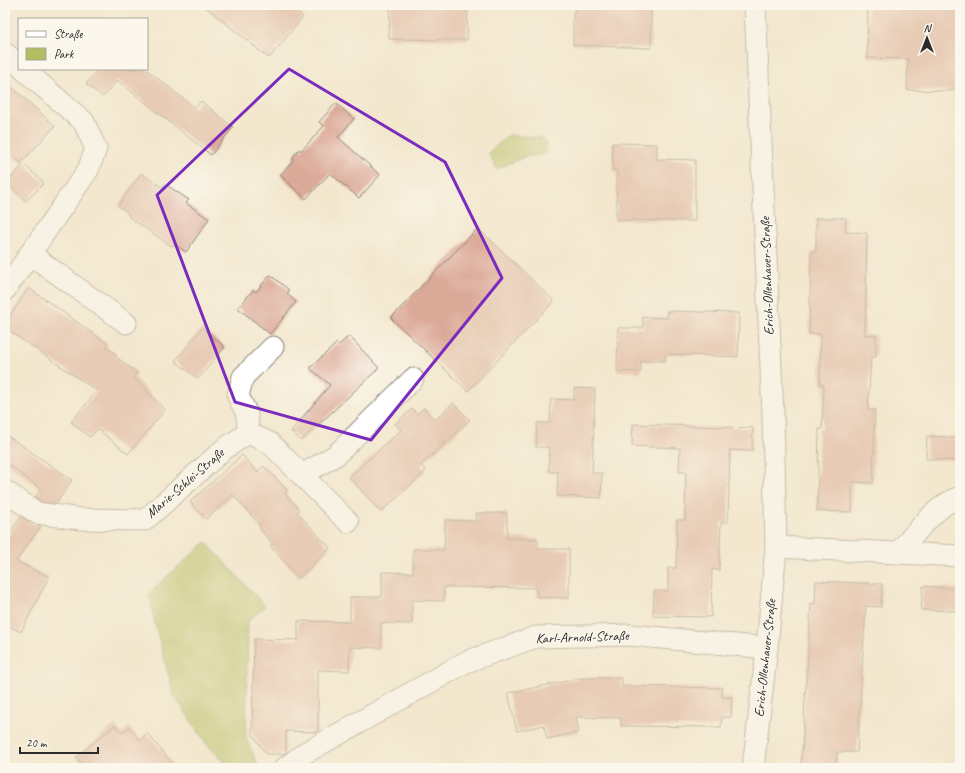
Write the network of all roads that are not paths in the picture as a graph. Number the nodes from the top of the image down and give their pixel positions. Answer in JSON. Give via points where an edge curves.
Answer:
{"nodes":[{"id":1,"x":755,"y":5,"type":"edge"},
{"id":2,"x":5,"y":53,"type":"edge"},
{"id":3,"x":18,"y":64,"type":"edge"},
{"id":4,"x":24,"y":70,"type":"edge"},
{"id":5,"x":30,"y":254,"type":"junction"},
{"id":6,"x":5,"y":290,"type":"edge"},
{"id":7,"x":126,"y":323,"type":"dead end"},
{"id":8,"x":273,"y":348,"type":"dead end"},
{"id":9,"x":413,"y":379,"type":"dead end"},
{"id":10,"x":248,"y":433,"type":"junction"},
{"id":11,"x":302,"y":475,"type":"junction"},
{"id":12,"x":5,"y":491,"type":"edge"},
{"id":13,"x":960,"y":497,"type":"edge"},
{"id":14,"x":348,"y":522,"type":"dead end"},
{"id":15,"x":776,"y":547,"type":"junction"},
{"id":16,"x":898,"y":553,"type":"junction"},
{"id":17,"x":960,"y":556,"type":"edge"},
{"id":18,"x":767,"y":648,"type":"junction"},
{"id":19,"x":285,"y":768,"type":"edge"},
{"id":20,"x":753,"y":768,"type":"edge"}],
"edges":[{"from":1,"to":15,"type":"street","name":"Erich-Ollenhauer-Straße","via":[[773,414]]},
{"from":2,"to":3,"type":"street"},
{"from":4,"to":5,"type":"street","via":[[84,122],[96,149],[88,170]]},
{"from":5,"to":6,"type":"street"},
{"from":5,"to":7,"type":"street"},
{"from":8,"to":10,"type":"street","via":[[242,377],[238,396],[247,414]]},
{"from":9,"to":11,"type":"street","via":[[336,455]]},
{"from":10,"to":11,"type":"street","via":[[270,442]]},
{"from":10,"to":12,"type":"street","name":"Marie-Schlei-Straße","via":[[224,449],[145,520],[81,519],[37,513]]},
{"from":11,"to":14,"type":"street"},
{"from":13,"to":16,"type":"street","via":[[940,507]]},
{"from":15,"to":16,"type":"street"},
{"from":15,"to":18,"type":"street","name":"Erich-Ollenhauer-Straße"},
{"from":16,"to":17,"type":"street"},
{"from":18,"to":19,"type":"street","name":"Karl-Arnold-Straße","via":[[630,635],[536,636],[466,662],[306,753]]},
{"from":18,"to":20,"type":"street","name":"Erich-Ollenhauer-Straße"}]}
